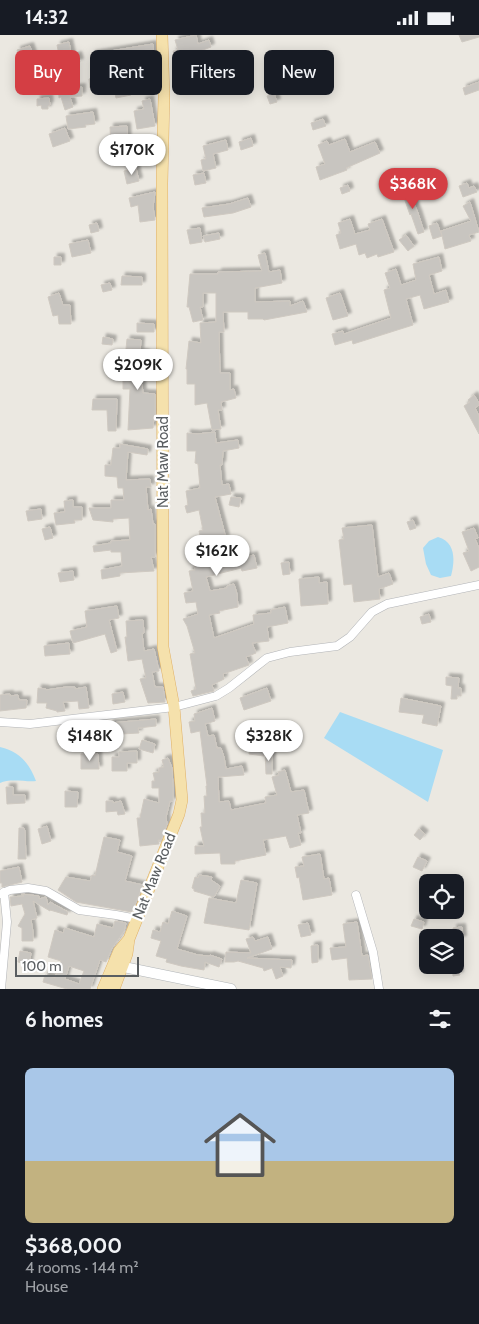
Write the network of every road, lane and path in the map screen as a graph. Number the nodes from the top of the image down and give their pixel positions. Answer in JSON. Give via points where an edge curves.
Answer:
{"nodes":[{"id":1,"x":162,"y":35,"type":"edge"},
{"id":2,"x":479,"y":585,"type":"edge"},
{"id":3,"x":174,"y":707,"type":"junction"},
{"id":4,"x":0,"y":722,"type":"edge"},
{"id":5,"x":2,"y":893,"type":"edge"},
{"id":6,"x":356,"y":895,"type":"dead end"},
{"id":7,"x":137,"y":919,"type":"junction"},
{"id":8,"x":118,"y":966,"type":"junction"},
{"id":9,"x":1,"y":989,"type":"edge"},
{"id":10,"x":103,"y":989,"type":"edge"},
{"id":11,"x":114,"y":989,"type":"edge"},
{"id":12,"x":231,"y":989,"type":"edge"},
{"id":13,"x":379,"y":989,"type":"edge"}],
"edges":[{"from":1,"to":3,"type":"main road","name":"Nat Maw Road","via":[[163,647]]},
{"from":2,"to":3,"type":"street","via":[[387,605],[372,612],[350,637],[337,646],[267,658],[216,696]]},
{"from":3,"to":4,"type":"street","via":[[30,724]]},
{"from":3,"to":7,"type":"main road","name":"Nat Maw Road","via":[[182,800],[180,814]]},
{"from":5,"to":7,"type":"street","via":[[28,888],[46,891],[79,910]]},
{"from":5,"to":9,"type":"street","via":[[6,921]]},
{"from":6,"to":13,"type":"street","via":[[373,952]]},
{"from":7,"to":8,"type":"main road","name":"Nat Maw Road","via":[[129,939],[119,951]]},
{"from":8,"to":10,"type":"main road","name":"Nat Maw Road"},
{"from":8,"to":11,"type":"main road","name":"Nat Maw Road"},
{"from":8,"to":12,"type":"main road"}]}
